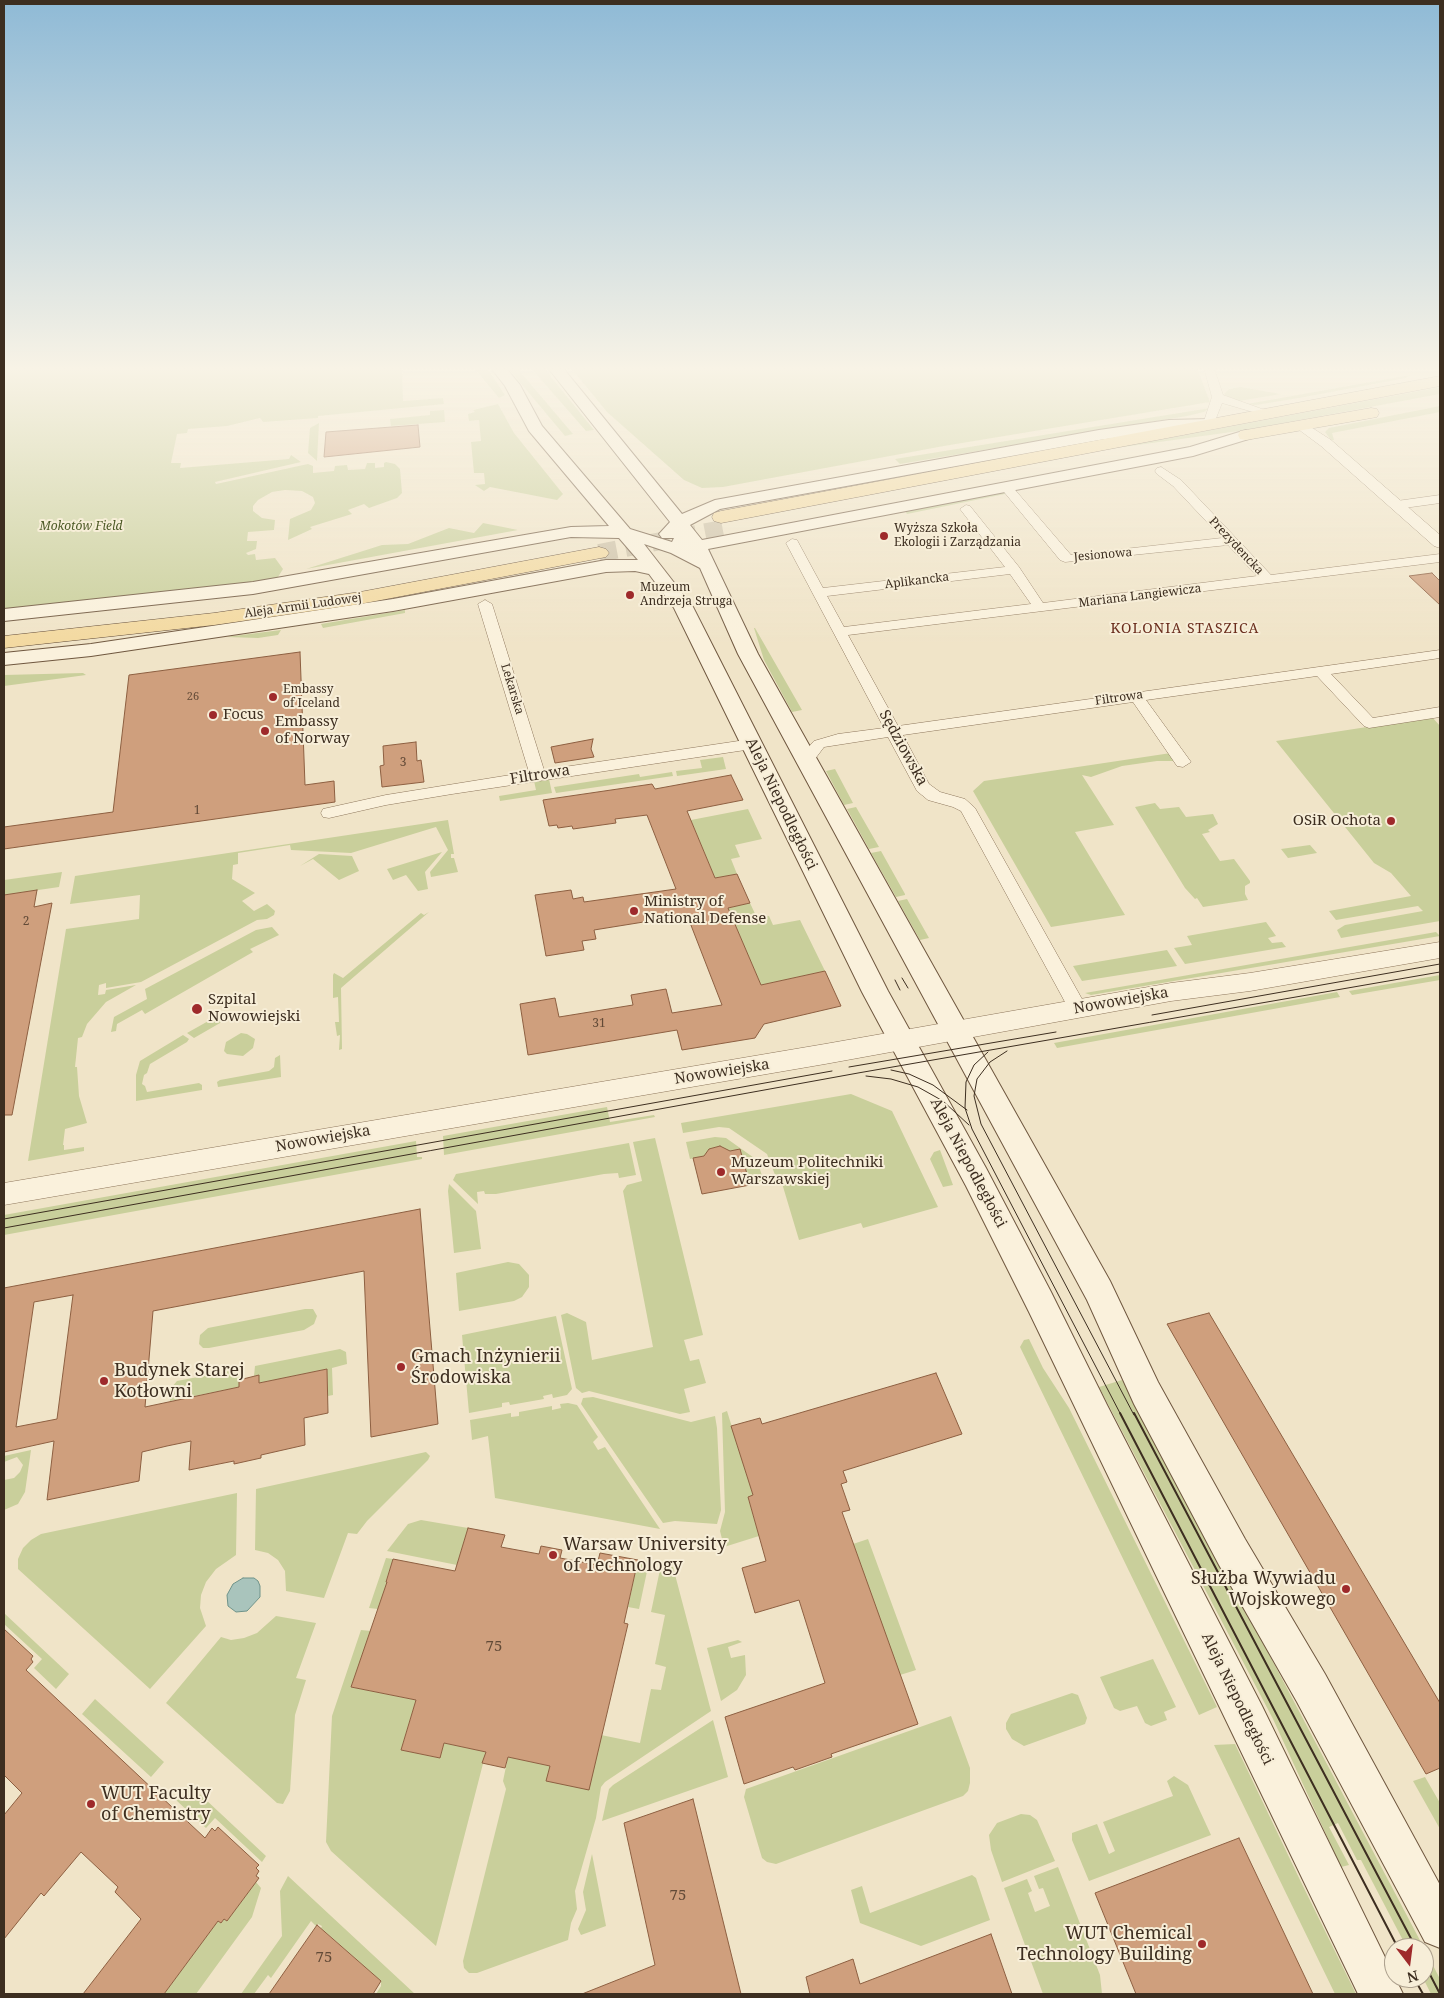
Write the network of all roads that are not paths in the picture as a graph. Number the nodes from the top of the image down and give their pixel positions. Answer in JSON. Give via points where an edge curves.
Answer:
{"nodes":[{"id":1,"x":563,"y":461,"type":"edge"},
{"id":2,"x":631,"y":461,"type":"edge"},
{"id":3,"x":1014,"y":461,"type":"edge"},
{"id":4,"x":1077,"y":461,"type":"edge"},
{"id":5,"x":1138,"y":461,"type":"edge"},
{"id":6,"x":1347,"y":461,"type":"edge"},
{"id":7,"x":1162,"y":471,"type":"dead end"},
{"id":8,"x":580,"y":481,"type":"junction"},
{"id":9,"x":1006,"y":487,"type":"junction"},
{"id":10,"x":654,"y":489,"type":"junction"},
{"id":11,"x":1440,"y":499,"type":"edge"},
{"id":12,"x":1397,"y":505,"type":"junction"},
{"id":13,"x":966,"y":508,"type":"dead end"},
{"id":14,"x":721,"y":517,"type":"junction"},
{"id":15,"x":571,"y":532,"type":"junction"},
{"id":16,"x":624,"y":533,"type":"junction"},
{"id":17,"x":659,"y":537,"type":"junction"},
{"id":18,"x":1232,"y":541,"type":"junction"},
{"id":19,"x":792,"y":543,"type":"dead end"},
{"id":20,"x":1440,"y":543,"type":"edge"},
{"id":21,"x":697,"y":546,"type":"junction"},
{"id":22,"x":599,"y":553,"type":"junction"},
{"id":23,"x":1440,"y":558,"type":"edge"},
{"id":24,"x":707,"y":564,"type":"junction"},
{"id":25,"x":656,"y":570,"type":"junction"},
{"id":26,"x":1014,"y":570,"type":"junction"},
{"id":27,"x":1268,"y":580,"type":"junction"},
{"id":28,"x":819,"y":593,"type":"junction"},
{"id":29,"x":485,"y":604,"type":"dead end"},
{"id":30,"x":1040,"y":608,"type":"junction"},
{"id":31,"x":4,"y":616,"type":"edge"},
{"id":32,"x":4,"y":628,"type":"edge"},
{"id":33,"x":226,"y":630,"type":"junction"},
{"id":34,"x":839,"y":632,"type":"junction"},
{"id":35,"x":4,"y":642,"type":"edge"},
{"id":36,"x":4,"y":651,"type":"edge"},
{"id":37,"x":1440,"y":654,"type":"edge"},
{"id":38,"x":4,"y":659,"type":"edge"},
{"id":39,"x":1320,"y":670,"type":"junction"},
{"id":40,"x":1136,"y":696,"type":"junction"},
{"id":41,"x":1440,"y":712,"type":"edge"},
{"id":42,"x":893,"y":731,"type":"junction"},
{"id":43,"x":752,"y":744,"type":"junction"},
{"id":44,"x":806,"y":759,"type":"junction"},
{"id":45,"x":1184,"y":762,"type":"dead end"},
{"id":46,"x":538,"y":775,"type":"junction"},
{"id":47,"x":329,"y":813,"type":"dead end"},
{"id":48,"x":1440,"y":950,"type":"edge"},
{"id":49,"x":1078,"y":1008,"type":"junction"},
{"id":50,"x":954,"y":1030,"type":"junction"},
{"id":51,"x":902,"y":1040,"type":"junction"},
{"id":52,"x":4,"y":1194,"type":"edge"},
{"id":53,"x":1440,"y":1927,"type":"edge"},
{"id":54,"x":1381,"y":1994,"type":"edge"}],
"edges":[{"from":1,"to":8,"type":"main road","name":"Aleja Niepodległości"},
{"from":2,"to":10,"type":"main road","name":"Aleja Niepodległości"},
{"from":3,"to":14,"type":"main road"},
{"from":4,"to":14,"type":"main road"},
{"from":5,"to":9,"type":"main road"},
{"from":6,"to":12,"type":"street"},
{"from":7,"to":18,"type":"street","name":"Prezydencka"},
{"from":8,"to":15,"type":"main road","via":[[593,518]]},
{"from":8,"to":16,"type":"main road","name":"Aleja Niepodległości"},
{"from":8,"to":17,"type":"main road"},
{"from":9,"to":18,"type":"street","name":"Jesionowa","via":[[1070,559]]},
{"from":9,"to":21,"type":"main road"},
{"from":10,"to":14,"type":"main road"},
{"from":10,"to":17,"type":"main road","name":"Aleja Niepodległości"},
{"from":10,"to":17,"type":"main road","via":[[660,513]]},
{"from":11,"to":12,"type":"street"},
{"from":12,"to":20,"type":"street"},
{"from":13,"to":26,"type":"street"},
{"from":14,"to":17,"type":"main road"},
{"from":15,"to":16,"type":"main road"},
{"from":15,"to":31,"type":"main road","via":[[261,587]]},
{"from":16,"to":17,"type":"main road","name":"Aleja Niepodległości"},
{"from":17,"to":21,"type":"main road"},
{"from":17,"to":22,"type":"main road"},
{"from":17,"to":24,"type":"main road"},
{"from":17,"to":25,"type":"main road","name":"Aleja Niepodległości"},
{"from":18,"to":27,"type":"street","name":"Prezydencka"},
{"from":19,"to":28,"type":"street","name":"Sędziowska"},
{"from":21,"to":24,"type":"main road"},
{"from":22,"to":25,"type":"main road"},
{"from":22,"to":32,"type":"main road","name":"Aleja Armii Ludowej","via":[[189,608]]},
{"from":22,"to":33,"type":"main road","via":[[425,600]]},
{"from":22,"to":35,"type":"main road","name":"Aleja Armii Ludowej","via":[[326,603],[175,624]]},
{"from":23,"to":27,"type":"street","name":"Mariana Langiewicza"},
{"from":24,"to":44,"type":"main road","via":[[748,654]]},
{"from":25,"to":43,"type":"main road","name":"Aleja Niepodległości","via":[[683,607]]},
{"from":26,"to":28,"type":"street","name":"Aplikancka"},
{"from":26,"to":30,"type":"street"},
{"from":27,"to":30,"type":"street","name":"Mariana Langiewicza"},
{"from":28,"to":34,"type":"street","name":"Sędziowska"},
{"from":29,"to":46,"type":"street","name":"Lekarska"},
{"from":30,"to":34,"type":"street","name":"Mariana Langiewicza"},
{"from":33,"to":36,"type":"main road"},
{"from":33,"to":38,"type":"main road","via":[[72,653]]},
{"from":34,"to":42,"type":"street","name":"Sędziowska"},
{"from":37,"to":39,"type":"street","name":"Filtrowa"},
{"from":39,"to":40,"type":"street","name":"Filtrowa"},
{"from":39,"to":41,"type":"street","via":[[1369,723]]},
{"from":40,"to":42,"type":"street","name":"Filtrowa"},
{"from":40,"to":45,"type":"street"},
{"from":42,"to":44,"type":"street","name":"Filtrowa","via":[[824,742]]},
{"from":42,"to":49,"type":"street","name":"Sędziowska","via":[[923,787],[934,796],[964,806],[969,812]]},
{"from":43,"to":46,"type":"street","name":"Filtrowa"},
{"from":43,"to":51,"type":"main road","name":"Aleja Niepodległości"},
{"from":44,"to":50,"type":"main road"},
{"from":46,"to":47,"type":"street","name":"Filtrowa","via":[[386,800]]},
{"from":48,"to":49,"type":"street","name":"Nowowiejska"},
{"from":49,"to":50,"type":"street","name":"Nowowiejska"},
{"from":50,"to":51,"type":"street","name":"Nowowiejska"},
{"from":50,"to":53,"type":"main road","via":[[1099,1291],[1142,1386],[1227,1544],[1311,1688]]},
{"from":51,"to":52,"type":"street","name":"Nowowiejska"},
{"from":51,"to":54,"type":"main road","name":"Aleja Niepodległości","via":[[1040,1302]]}]}
